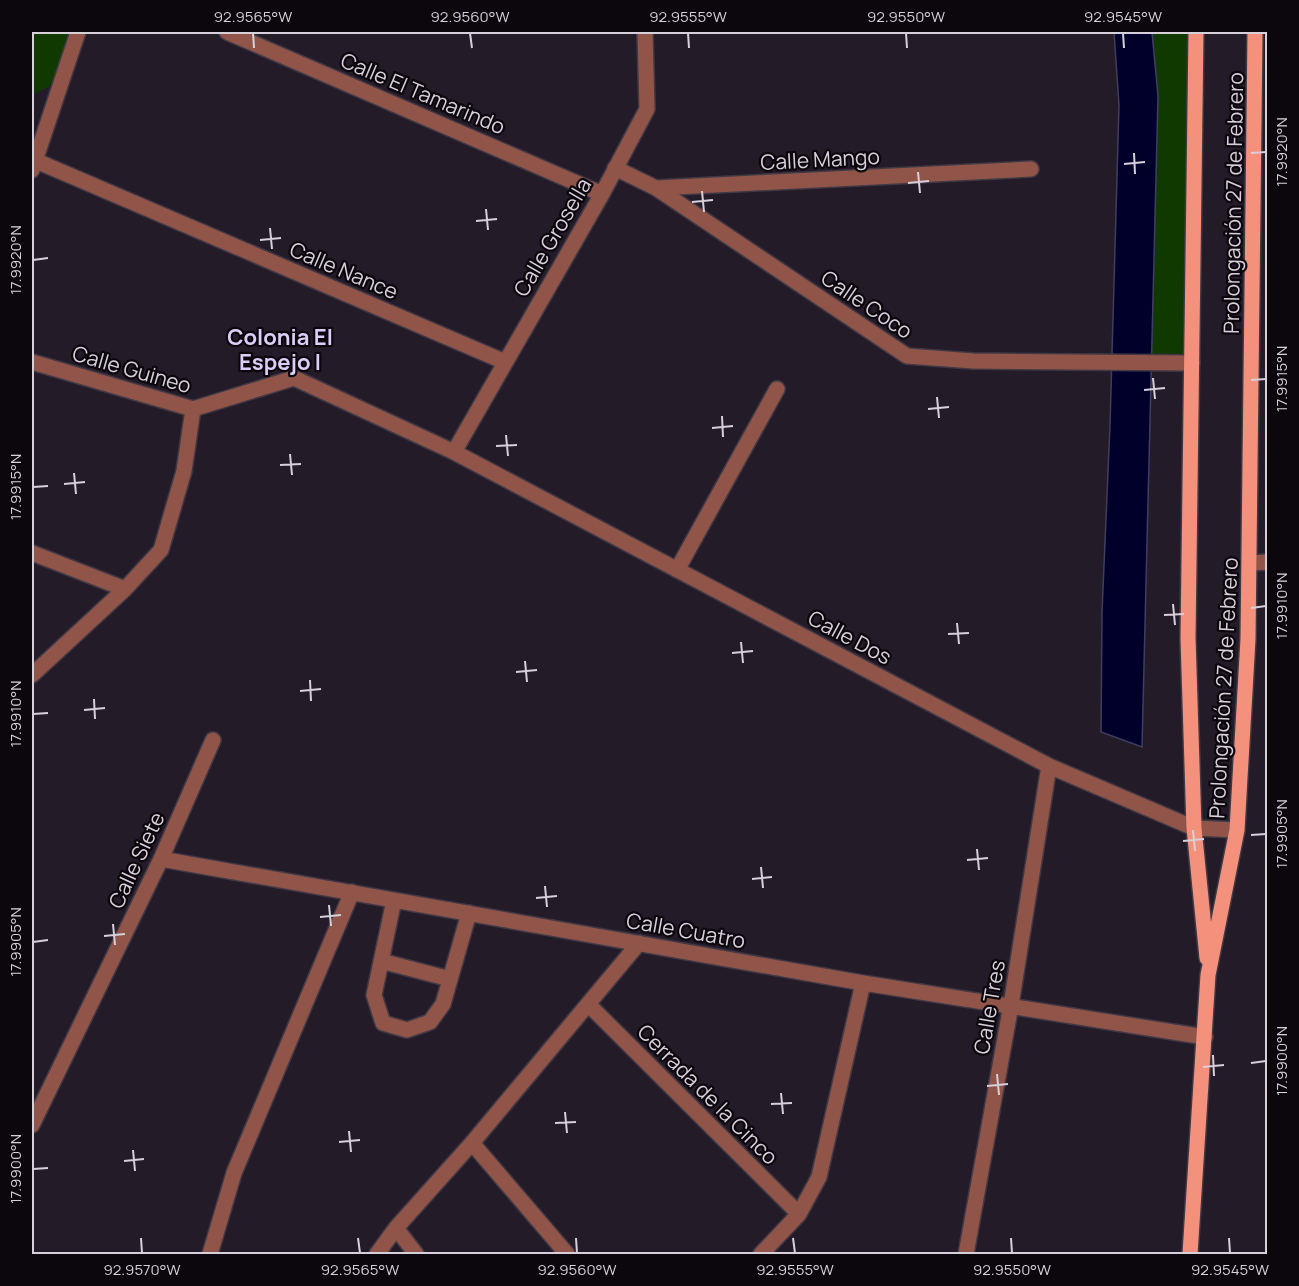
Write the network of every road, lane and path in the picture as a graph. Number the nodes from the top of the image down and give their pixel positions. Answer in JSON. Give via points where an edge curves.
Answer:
{"nodes":[{"id":1,"x":78,"y":32,"type":"edge"},
{"id":2,"x":227,"y":32,"type":"edge"},
{"id":3,"x":645,"y":32,"type":"edge"},
{"id":4,"x":1196,"y":32,"type":"edge"},
{"id":5,"x":1255,"y":32,"type":"edge"},
{"id":6,"x":33,"y":165,"type":"edge"},
{"id":7,"x":615,"y":168,"type":"junction"},
{"id":8,"x":1031,"y":169,"type":"dead end"},
{"id":9,"x":656,"y":188,"type":"junction"},
{"id":10,"x":602,"y":194,"type":"junction"},
{"id":11,"x":32,"y":362,"type":"edge"},
{"id":12,"x":505,"y":362,"type":"junction"},
{"id":13,"x":1192,"y":363,"type":"junction"},
{"id":14,"x":777,"y":389,"type":"dead end"},
{"id":15,"x":193,"y":409,"type":"junction"},
{"id":16,"x":454,"y":452,"type":"junction"},
{"id":17,"x":32,"y":553,"type":"edge"},
{"id":18,"x":1268,"y":562,"type":"edge"},
{"id":19,"x":1250,"y":563,"type":"junction"},
{"id":20,"x":677,"y":570,"type":"junction"},
{"id":21,"x":125,"y":588,"type":"junction"},
{"id":22,"x":32,"y":675,"type":"edge"},
{"id":23,"x":213,"y":740,"type":"dead end"},
{"id":24,"x":1049,"y":765,"type":"junction"},
{"id":25,"x":1194,"y":828,"type":"junction"},
{"id":26,"x":1237,"y":830,"type":"junction"},
{"id":27,"x":161,"y":859,"type":"junction"},
{"id":28,"x":352,"y":892,"type":"junction"},
{"id":29,"x":394,"y":900,"type":"junction"},
{"id":30,"x":469,"y":913,"type":"junction"},
{"id":31,"x":639,"y":943,"type":"junction"},
{"id":32,"x":381,"y":961,"type":"junction"},
{"id":33,"x":1208,"y":975,"type":"junction"},
{"id":34,"x":450,"y":979,"type":"junction"},
{"id":35,"x":863,"y":983,"type":"junction"},
{"id":36,"x":588,"y":1004,"type":"junction"},
{"id":37,"x":1011,"y":1005,"type":"junction"},
{"id":38,"x":1205,"y":1037,"type":"junction"},
{"id":39,"x":32,"y":1125,"type":"edge"},
{"id":40,"x":472,"y":1143,"type":"junction"},
{"id":41,"x":799,"y":1214,"type":"junction"},
{"id":42,"x":396,"y":1228,"type":"junction"},
{"id":43,"x":210,"y":1254,"type":"edge"},
{"id":44,"x":377,"y":1254,"type":"edge"},
{"id":45,"x":416,"y":1254,"type":"edge"},
{"id":46,"x":567,"y":1254,"type":"edge"},
{"id":47,"x":761,"y":1254,"type":"edge"},
{"id":48,"x":966,"y":1254,"type":"edge"},
{"id":49,"x":1190,"y":1254,"type":"edge"}],
"edges":[{"from":1,"to":6,"type":"street"},
{"from":2,"to":10,"type":"street","name":"Calle El Tamarindo"},
{"from":3,"to":7,"type":"street","name":"Calle Grosella","via":[[647,109]]},
{"from":4,"to":13,"type":"main road","name":"Prolongación 27 de Febrero"},
{"from":5,"to":19,"type":"main road","name":"Prolongación 27 de Febrero"},
{"from":6,"to":12,"type":"street","name":"Calle Nance"},
{"from":7,"to":9,"type":"street","name":"Calle Mango"},
{"from":7,"to":10,"type":"street","name":"Calle Grosella"},
{"from":8,"to":9,"type":"street","name":"Calle Mango"},
{"from":9,"to":13,"type":"street","name":"Calle Coco","via":[[907,356],[974,361]]},
{"from":10,"to":12,"type":"street","name":"Calle Grosella"},
{"from":11,"to":15,"type":"street","name":"Calle Guineo"},
{"from":12,"to":16,"type":"street","name":"Calle Grosella"},
{"from":13,"to":25,"type":"main road","name":"Prolongación 27 de Febrero","via":[[1188,638]]},
{"from":14,"to":20,"type":"street"},
{"from":15,"to":16,"type":"street","name":"Calle Guineo","via":[[294,378]]},
{"from":15,"to":21,"type":"street","via":[[184,471],[161,550]]},
{"from":16,"to":20,"type":"street","name":"Calle Dos"},
{"from":17,"to":21,"type":"street"},
{"from":18,"to":19,"type":"street"},
{"from":19,"to":26,"type":"main road","name":"Prolongación 27 de Febrero"},
{"from":20,"to":24,"type":"street","name":"Calle Dos"},
{"from":21,"to":22,"type":"street"},
{"from":23,"to":27,"type":"street","name":"Calle Siete"},
{"from":24,"to":25,"type":"street","name":"Calle Dos"},
{"from":24,"to":37,"type":"street","name":"Calle Tres"},
{"from":25,"to":26,"type":"street","name":"Calle Dos"},
{"from":25,"to":33,"type":"main road","name":"Prolongación 27 de Febrero"},
{"from":26,"to":33,"type":"main road","name":"Prolongación 27 de Febrero"},
{"from":27,"to":28,"type":"street","name":"Calle Cuatro"},
{"from":27,"to":39,"type":"street","name":"Calle Siete"},
{"from":28,"to":29,"type":"street","name":"Calle Cuatro"},
{"from":28,"to":43,"type":"street","via":[[234,1173]]},
{"from":29,"to":30,"type":"street","name":"Calle Cuatro"},
{"from":29,"to":32,"type":"street"},
{"from":30,"to":31,"type":"street","name":"Calle Cuatro"},
{"from":30,"to":34,"type":"street"},
{"from":31,"to":35,"type":"street","name":"Calle Cuatro"},
{"from":31,"to":36,"type":"street"},
{"from":32,"to":34,"type":"street"},
{"from":32,"to":34,"type":"street","via":[[374,995],[383,1023],[407,1030],[430,1022],[443,1004]]},
{"from":33,"to":38,"type":"main road"},
{"from":35,"to":37,"type":"street","name":"Calle Cuatro"},
{"from":35,"to":41,"type":"street","via":[[819,1177]]},
{"from":36,"to":40,"type":"street"},
{"from":36,"to":41,"type":"street","name":"Cerrada de la Cinco"},
{"from":37,"to":38,"type":"street","name":"Calle Cuatro"},
{"from":37,"to":48,"type":"street","name":"Calle Tres"},
{"from":38,"to":49,"type":"main road"},
{"from":40,"to":42,"type":"street"},
{"from":40,"to":46,"type":"street"},
{"from":41,"to":47,"type":"street"},
{"from":42,"to":44,"type":"street"},
{"from":42,"to":45,"type":"street"}]}
